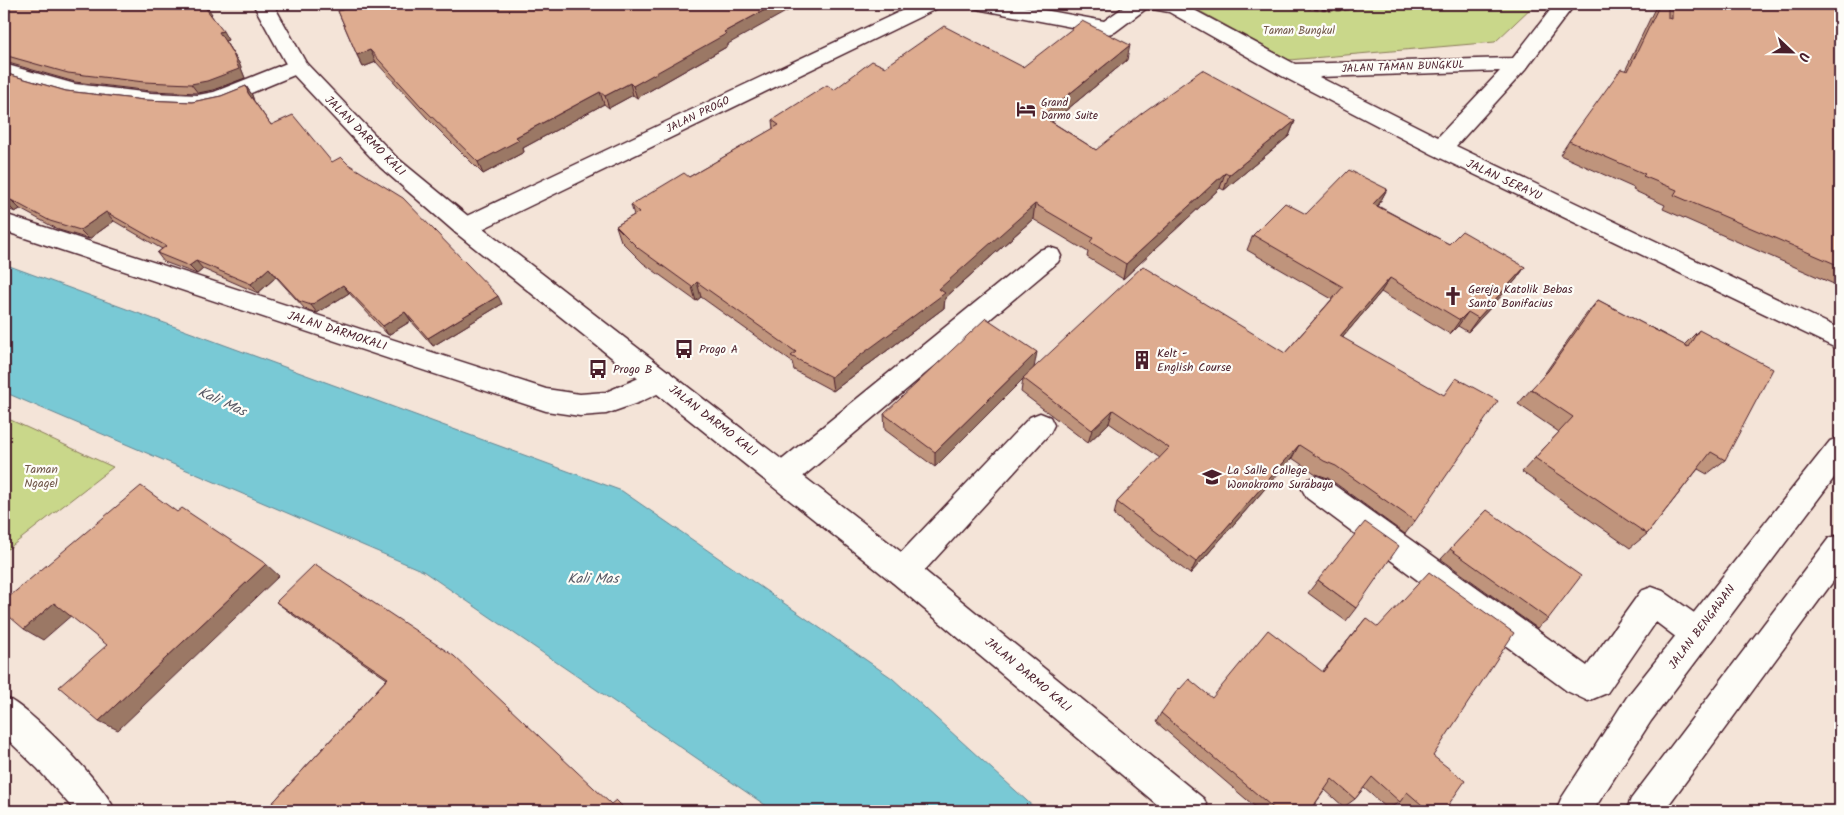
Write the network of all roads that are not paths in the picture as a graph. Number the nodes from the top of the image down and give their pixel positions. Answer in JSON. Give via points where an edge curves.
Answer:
{"nodes":[{"id":1,"x":264,"y":4,"type":"edge"},
{"id":2,"x":931,"y":4,"type":"edge"},
{"id":3,"x":982,"y":4,"type":"edge"},
{"id":4,"x":1140,"y":4,"type":"edge"},
{"id":5,"x":1154,"y":4,"type":"edge"},
{"id":6,"x":1565,"y":4,"type":"edge"},
{"id":7,"x":1173,"y":6,"type":"edge"},
{"id":8,"x":1519,"y":64,"type":"junction"},
{"id":9,"x":298,"y":66,"type":"junction"},
{"id":10,"x":4,"y":71,"type":"edge"},
{"id":11,"x":1287,"y":71,"type":"junction"},
{"id":12,"x":1440,"y":149,"type":"junction"},
{"id":13,"x":9,"y":223,"type":"edge"},
{"id":14,"x":465,"y":227,"type":"junction"},
{"id":15,"x":1049,"y":256,"type":"dead end"},
{"id":16,"x":1840,"y":340,"type":"edge"},
{"id":17,"x":660,"y":380,"type":"junction"},
{"id":18,"x":1040,"y":425,"type":"dead end"},
{"id":19,"x":1840,"y":449,"type":"edge"},
{"id":20,"x":783,"y":476,"type":"junction"},
{"id":21,"x":1316,"y":489,"type":"dead end"},
{"id":22,"x":1840,"y":548,"type":"edge"},
{"id":23,"x":903,"y":572,"type":"junction"},
{"id":24,"x":1696,"y":633,"type":"junction"},
{"id":25,"x":4,"y":713,"type":"edge"},
{"id":26,"x":98,"y":811,"type":"edge"},
{"id":27,"x":1192,"y":811,"type":"edge"},
{"id":28,"x":1573,"y":811,"type":"edge"},
{"id":29,"x":1643,"y":811,"type":"edge"}],
"edges":[{"from":1,"to":9,"type":"main road","name":"JALAN DARMO KALI"},
{"from":2,"to":14,"type":"main road","name":"JALAN PROGO"},
{"from":3,"to":4,"type":"main road","via":[[1108,28]]},
{"from":5,"to":7,"type":"main road","name":"JALAN SERAYU"},
{"from":6,"to":8,"type":"main road"},
{"from":7,"to":11,"type":"main road","name":"JALAN SERAYU"},
{"from":8,"to":11,"type":"main road","name":"JALAN TAMAN BUNGKUL"},
{"from":8,"to":12,"type":"main road"},
{"from":9,"to":10,"type":"main road","via":[[219,98],[192,102],[74,91]]},
{"from":9,"to":14,"type":"main road","name":"JALAN DARMO KALI","via":[[388,162]]},
{"from":11,"to":12,"type":"main road","name":"JALAN SERAYU"},
{"from":12,"to":16,"type":"main road","name":"JALAN SERAYU"},
{"from":13,"to":17,"type":"main road","name":"JALAN DARMOKALI","via":[[569,406],[615,402]]},
{"from":14,"to":17,"type":"main road","name":"JALAN DARMO KALI"},
{"from":15,"to":20,"type":"main road"},
{"from":17,"to":20,"type":"main road","name":"JALAN DARMO KALI"},
{"from":18,"to":23,"type":"main road"},
{"from":19,"to":24,"type":"main road","name":"JALAN BENGAWAN"},
{"from":20,"to":23,"type":"main road","name":"JALAN DARMO KALI"},
{"from":21,"to":24,"type":"main road","via":[[1588,685],[1595,682],[1652,601]]},
{"from":22,"to":29,"type":"main road"},
{"from":23,"to":27,"type":"main road","name":"JALAN DARMO KALI"},
{"from":24,"to":28,"type":"main road","name":"JALAN BENGAWAN","via":[[1639,710]]},
{"from":25,"to":26,"type":"main road","via":[[50,757]]}]}
